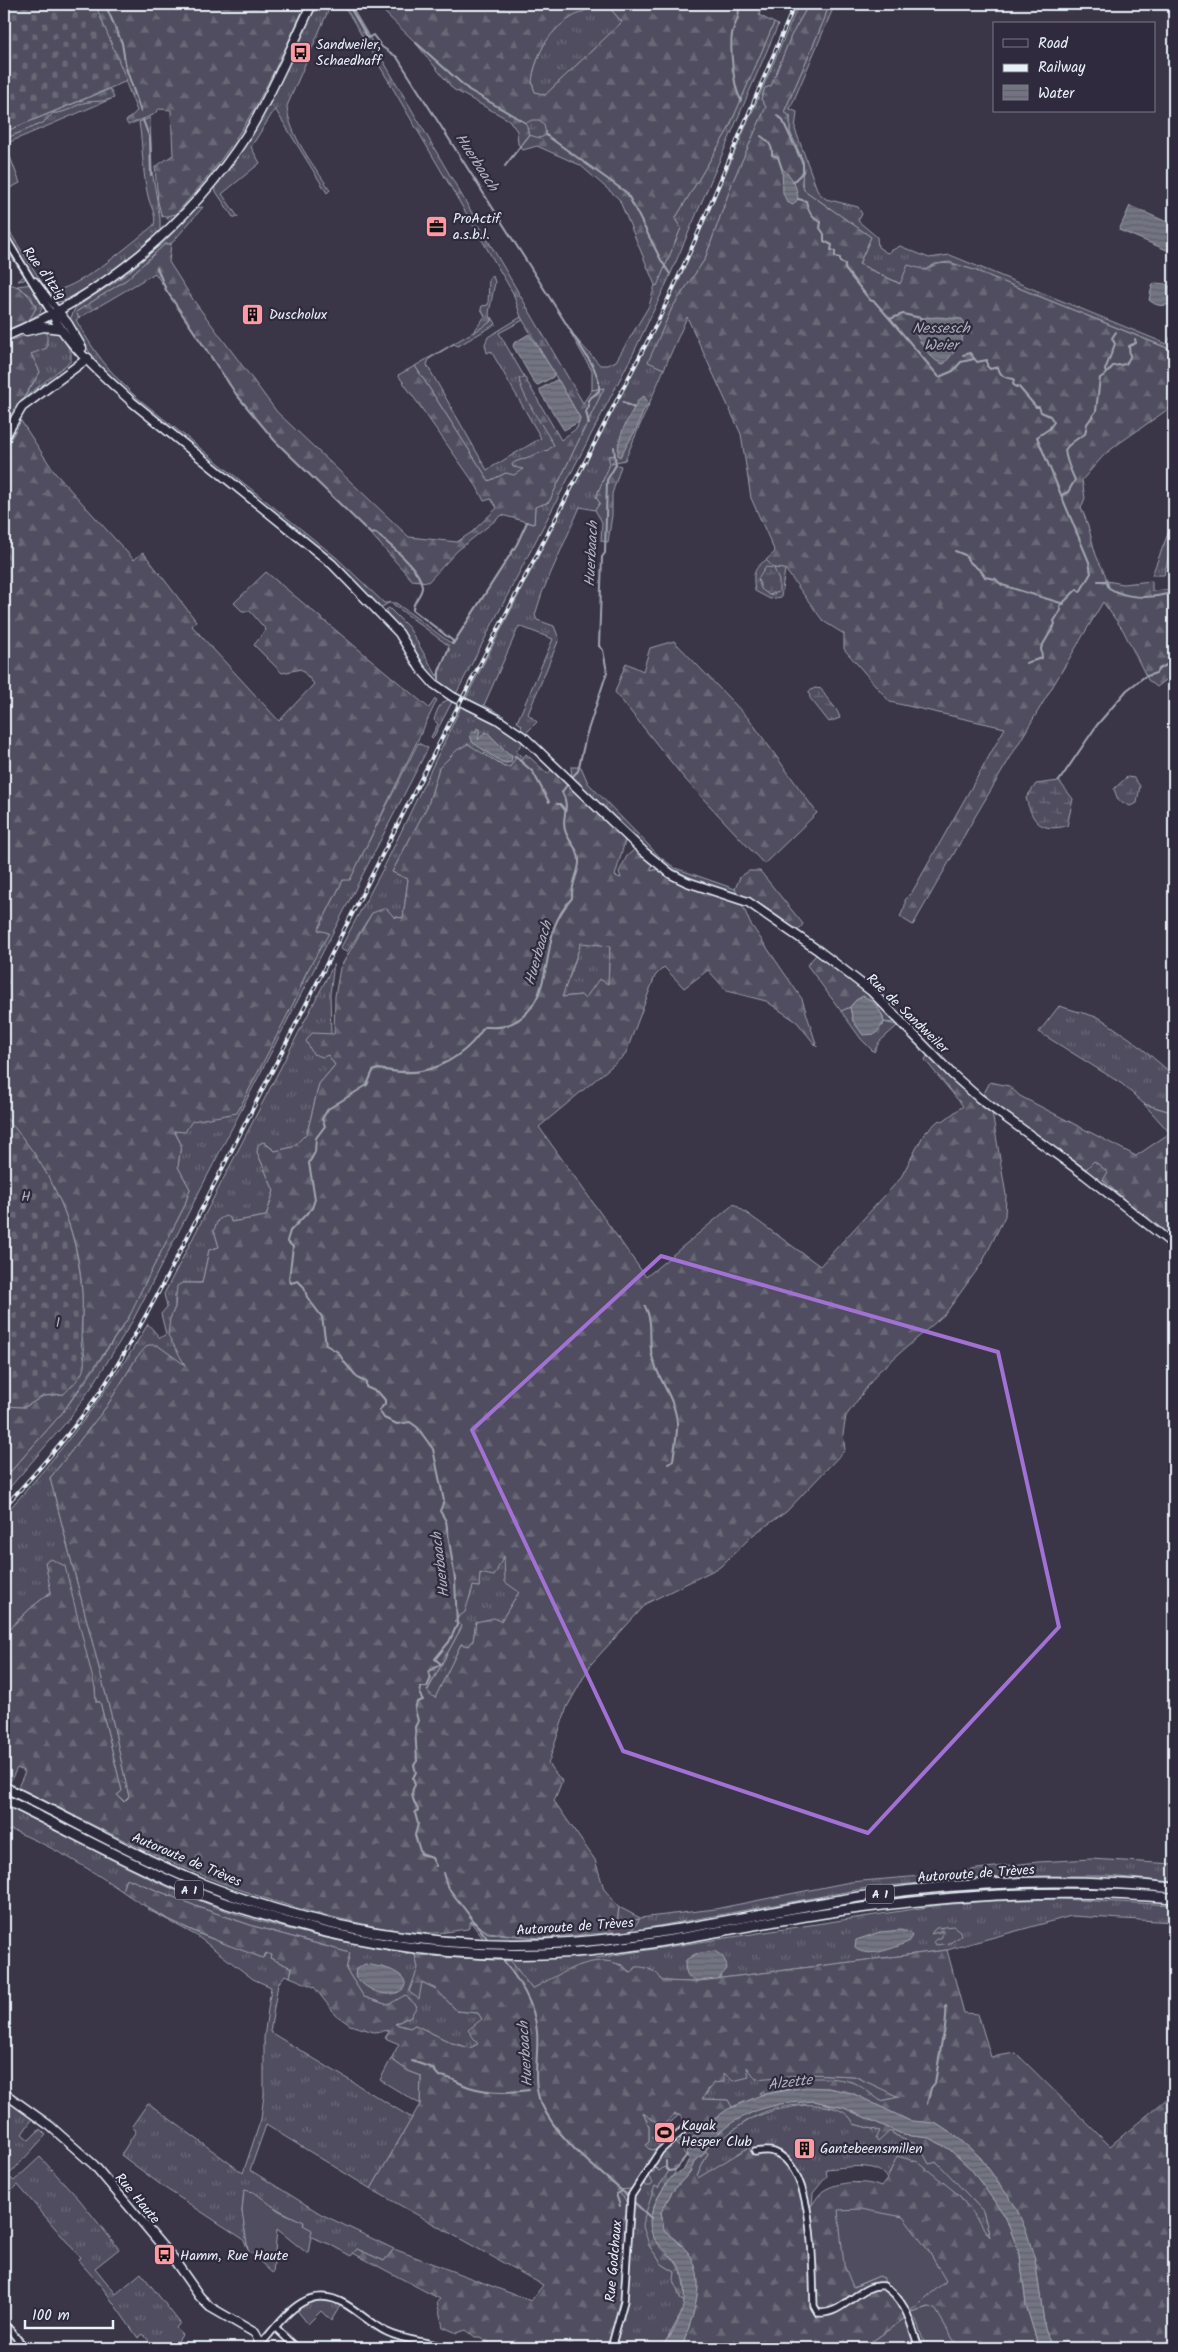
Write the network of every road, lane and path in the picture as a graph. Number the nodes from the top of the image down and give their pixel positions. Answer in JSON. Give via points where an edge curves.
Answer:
{"nodes":[{"id":1,"x":312,"y":4,"type":"edge"},
{"id":2,"x":4,"y":235,"type":"edge"},
{"id":3,"x":12,"y":249,"type":"junction"},
{"id":4,"x":42,"y":298,"type":"junction"},
{"id":5,"x":70,"y":305,"type":"junction"},
{"id":6,"x":55,"y":313,"type":"junction"},
{"id":7,"x":40,"y":321,"type":"junction"},
{"id":8,"x":68,"y":324,"type":"junction"},
{"id":9,"x":60,"y":329,"type":"junction"},
{"id":10,"x":4,"y":337,"type":"edge"},
{"id":11,"x":88,"y":358,"type":"junction"},
{"id":12,"x":4,"y":438,"type":"edge"},
{"id":13,"x":1174,"y":1245,"type":"edge"},
{"id":14,"x":4,"y":1787,"type":"edge"},
{"id":15,"x":4,"y":1799,"type":"edge"},
{"id":16,"x":1174,"y":1888,"type":"edge"},
{"id":17,"x":1174,"y":1898,"type":"edge"},
{"id":18,"x":4,"y":2093,"type":"edge"},
{"id":19,"x":690,"y":2124,"type":"dead end"},
{"id":20,"x":755,"y":2152,"type":"dead end"},
{"id":21,"x":4,"y":2322,"type":"edge"},
{"id":22,"x":276,"y":2328,"type":"junction"},
{"id":23,"x":262,"y":2346,"type":"edge"},
{"id":24,"x":25,"y":2348,"type":"edge"},
{"id":25,"x":296,"y":2348,"type":"edge"},
{"id":26,"x":446,"y":2348,"type":"edge"},
{"id":27,"x":611,"y":2348,"type":"edge"},
{"id":28,"x":919,"y":2348,"type":"edge"}],
"edges":[{"from":1,"to":5,"type":"main road","via":[[263,107],[214,181],[149,248]]},
{"from":2,"to":3,"type":"street","name":"Rue d'Itzig"},
{"from":3,"to":4,"type":"street","name":"Rue d'Itzig"},
{"from":3,"to":6,"type":"street","name":"Rue d'Itzig"},
{"from":4,"to":6,"type":"street","name":"Rue d'Itzig"},
{"from":4,"to":7,"type":"street","via":[[44,309]]},
{"from":5,"to":6,"type":"main road"},
{"from":5,"to":8,"type":"main road"},
{"from":6,"to":7,"type":"main road"},
{"from":6,"to":8,"type":"main road"},
{"from":6,"to":9,"type":"main road"},
{"from":7,"to":10,"type":"main road"},
{"from":8,"to":11,"type":"main road"},
{"from":9,"to":10,"type":"main road","via":[[44,327]]},
{"from":9,"to":11,"type":"main road"},
{"from":11,"to":12,"type":"main road","via":[[22,407]]},
{"from":11,"to":13,"type":"main road","name":"Rue de Sandweiler","via":[[107,379],[184,445],[332,564],[399,633],[434,684],[515,731],[671,874],[748,902],[863,985],[979,1098]]},
{"from":14,"to":16,"type":"highway","name":"Autoroute de Trèves","number":"A 1","via":[[138,1855],[206,1885],[312,1919],[425,1939],[492,1944],[589,1942],[940,1887],[1061,1882]]},
{"from":15,"to":17,"type":"highway","name":"Autoroute de Trèves","number":"A 1","via":[[202,1896],[349,1938],[492,1954],[593,1952],[817,1914],[940,1898],[1060,1892]]},
{"from":18,"to":23,"type":"main road","name":"Rue Haute","via":[[94,2165],[200,2297],[250,2330]]},
{"from":19,"to":27,"type":"street","name":"Rue Godchaux","via":[[660,2151],[641,2179],[630,2204],[624,2301]]},
{"from":20,"to":28,"type":"street","via":[[772,2151],[788,2162],[804,2196],[809,2210],[814,2306],[818,2313],[825,2314],[842,2307],[869,2287],[884,2286],[903,2305]]},
{"from":21,"to":24,"type":"street"},
{"from":22,"to":23,"type":"street"},
{"from":22,"to":25,"type":"street"},
{"from":22,"to":26,"type":"street","via":[[299,2303],[326,2297],[344,2304],[386,2332]]}]}
